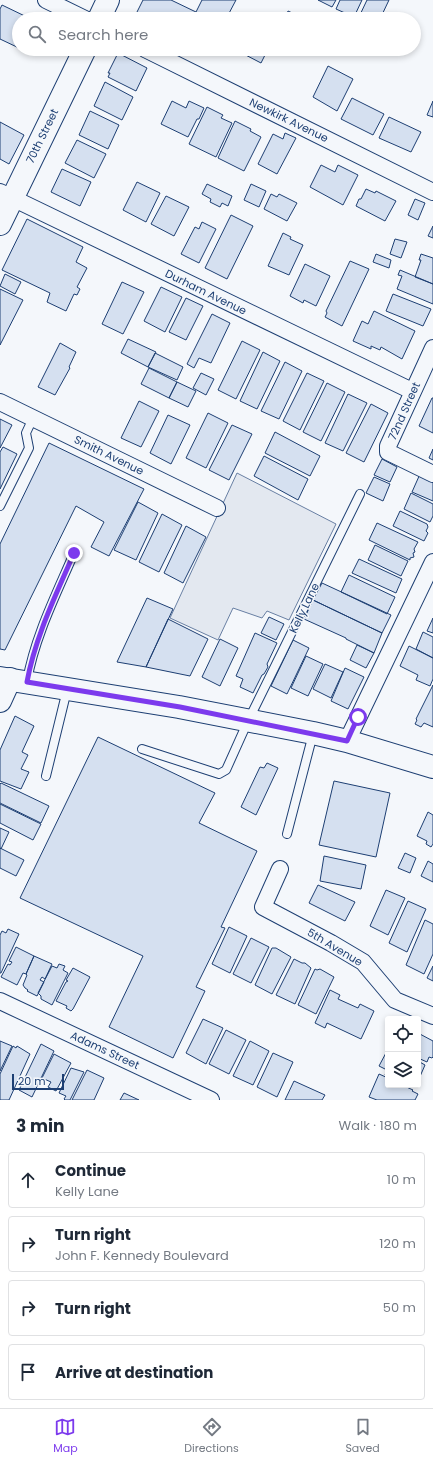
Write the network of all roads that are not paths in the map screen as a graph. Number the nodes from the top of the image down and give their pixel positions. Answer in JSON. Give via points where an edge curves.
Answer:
{"nodes":[{"id":1,"x":46,"y":0,"type":"edge"},
{"id":2,"x":108,"y":0,"type":"edge"},
{"id":3,"x":71,"y":12,"type":"edge"},
{"id":4,"x":103,"y":12,"type":"edge"},
{"id":5,"x":81,"y":56,"type":"edge"},
{"id":6,"x":159,"y":56,"type":"edge"},
{"id":7,"x":433,"y":192,"type":"edge"},
{"id":8,"x":6,"y":195,"type":"edge"},
{"id":9,"x":0,"y":224,"type":"edge"},
{"id":10,"x":433,"y":348,"type":"edge"},
{"id":11,"x":412,"y":391,"type":"junction"},
{"id":12,"x":0,"y":402,"type":"edge"},
{"id":13,"x":33,"y":418,"type":"junction"},
{"id":14,"x":433,"y":474,"type":"edge"},
{"id":15,"x":360,"y":494,"type":"dead end"},
{"id":16,"x":0,"y":506,"type":"edge"},
{"id":17,"x":217,"y":508,"type":"dead end"},
{"id":18,"x":74,"y":553,"type":"dead end"},
{"id":19,"x":433,"y":562,"type":"edge"},
{"id":20,"x":13,"y":680,"type":"edge"},
{"id":21,"x":67,"y":688,"type":"junction"},
{"id":22,"x":0,"y":701,"type":"edge"},
{"id":23,"x":248,"y":721,"type":"junction"},
{"id":24,"x":313,"y":733,"type":"junction"},
{"id":25,"x":347,"y":741,"type":"junction"},
{"id":26,"x":142,"y":749,"type":"dead end"},
{"id":27,"x":433,"y":767,"type":"edge"},
{"id":28,"x":46,"y":776,"type":"dead end"},
{"id":29,"x":288,"y":834,"type":"dead end"},
{"id":30,"x":280,"y":869,"type":"dead end"},
{"id":31,"x":0,"y":1000,"type":"edge"},
{"id":32,"x":433,"y":1016,"type":"edge"},
{"id":33,"x":211,"y":1100,"type":"edge"}],
"edges":[{"from":1,"to":3,"type":"street"},
{"from":2,"to":4,"type":"main road"},
{"from":5,"to":8,"type":"main road","name":"70th Street"},
{"from":6,"to":7,"type":"street","name":"Newkirk Avenue"},
{"from":8,"to":9,"type":"main road","name":"70th Street"},
{"from":8,"to":11,"type":"street","name":"Durham Avenue"},
{"from":10,"to":11,"type":"street","name":"72nd Street"},
{"from":11,"to":14,"type":"street","name":"72nd Street","via":[[388,446],[388,452]]},
{"from":12,"to":13,"type":"street","name":"Smith Avenue"},
{"from":13,"to":16,"type":"lane","via":[[26,433],[29,448]]},
{"from":13,"to":17,"type":"street","name":"Smith Avenue"},
{"from":15,"to":23,"type":"lane","name":"Kelly Lane"},
{"from":18,"to":20,"type":"lane","via":[[30,662]]},
{"from":19,"to":25,"type":"street"},
{"from":20,"to":21,"type":"main road"},
{"from":20,"to":22,"type":"main road"},
{"from":21,"to":23,"type":"main road"},
{"from":21,"to":28,"type":"lane"},
{"from":23,"to":24,"type":"main road"},
{"from":23,"to":26,"type":"lane","name":"Kelly Lane","via":[[226,770],[219,774]]},
{"from":24,"to":25,"type":"main road"},
{"from":24,"to":29,"type":"lane"},
{"from":25,"to":27,"type":"main road"},
{"from":30,"to":32,"type":"street","name":"5th Avenue","via":[[263,907],[364,962],[396,1000]]},
{"from":31,"to":33,"type":"street","name":"Adams Street"}]}
